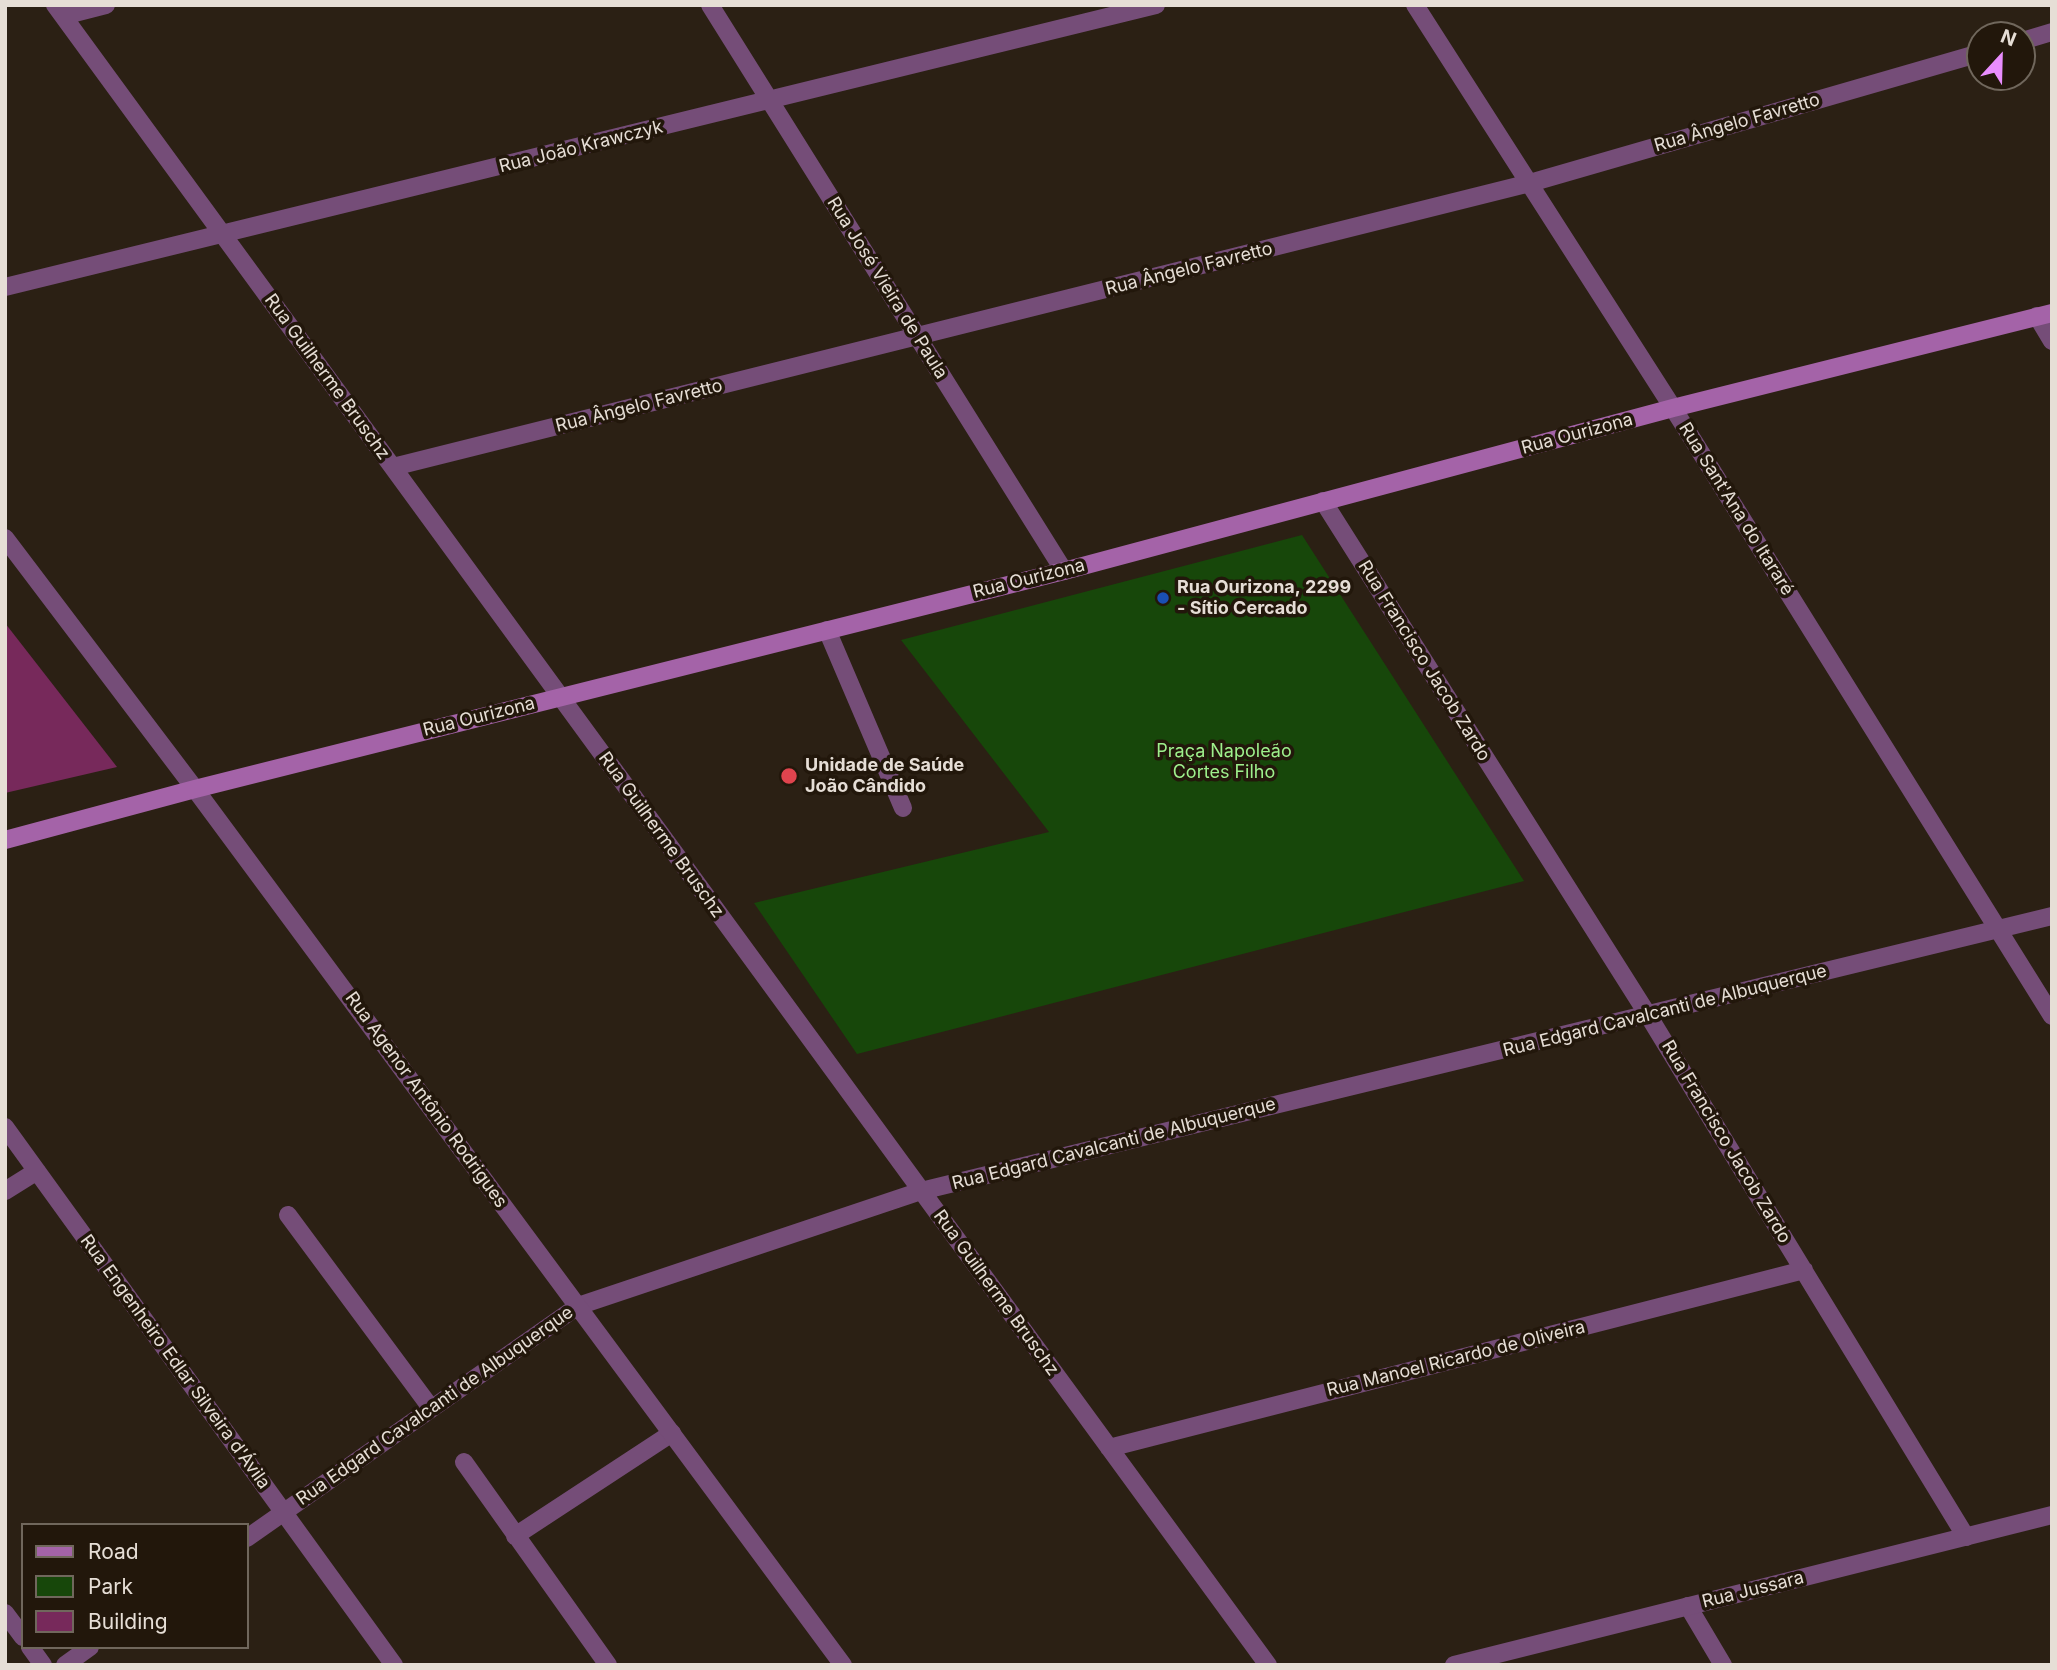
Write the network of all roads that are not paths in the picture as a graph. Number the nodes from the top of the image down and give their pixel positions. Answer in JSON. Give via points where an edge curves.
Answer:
{"nodes":[{"id":1,"x":106,"y":5,"type":"edge"},
{"id":2,"x":710,"y":5,"type":"edge"},
{"id":3,"x":1156,"y":5,"type":"edge"},
{"id":4,"x":1415,"y":5,"type":"edge"},
{"id":5,"x":59,"y":11,"type":"edge"},
{"id":6,"x":1966,"y":57,"type":"edge"},
{"id":7,"x":769,"y":100,"type":"junction"},
{"id":8,"x":1530,"y":183,"type":"junction"},
{"id":9,"x":222,"y":235,"type":"junction"},
{"id":10,"x":5,"y":287,"type":"edge"},
{"id":11,"x":2044,"y":314,"type":"edge"},
{"id":12,"x":918,"y":337,"type":"junction"},
{"id":13,"x":2052,"y":341,"type":"edge"},
{"id":14,"x":1673,"y":408,"type":"junction"},
{"id":15,"x":393,"y":467,"type":"junction"},
{"id":16,"x":1323,"y":501,"type":"junction"},
{"id":17,"x":5,"y":538,"type":"edge"},
{"id":18,"x":1064,"y":571,"type":"junction"},
{"id":19,"x":827,"y":630,"type":"junction"},
{"id":20,"x":560,"y":697,"type":"junction"},
{"id":21,"x":195,"y":789,"type":"junction"},
{"id":22,"x":903,"y":808,"type":"dead end"},
{"id":23,"x":5,"y":840,"type":"edge"},
{"id":24,"x":2052,"y":916,"type":"edge"},
{"id":25,"x":1998,"y":930,"type":"junction"},
{"id":26,"x":1648,"y":1015,"type":"junction"},
{"id":27,"x":2052,"y":1016,"type":"edge"},
{"id":28,"x":5,"y":1127,"type":"edge"},
{"id":29,"x":37,"y":1171,"type":"junction"},
{"id":30,"x":5,"y":1191,"type":"edge"},
{"id":31,"x":921,"y":1191,"type":"junction"},
{"id":32,"x":288,"y":1215,"type":"dead end"},
{"id":33,"x":1804,"y":1270,"type":"junction"},
{"id":34,"x":578,"y":1306,"type":"junction"},
{"id":35,"x":431,"y":1409,"type":"junction"},
{"id":36,"x":672,"y":1433,"type":"junction"},
{"id":37,"x":1109,"y":1448,"type":"junction"},
{"id":38,"x":464,"y":1462,"type":"dead end"},
{"id":39,"x":284,"y":1512,"type":"junction"},
{"id":40,"x":2052,"y":1515,"type":"edge"},
{"id":41,"x":515,"y":1536,"type":"junction"},
{"id":42,"x":1966,"y":1536,"type":"junction"},
{"id":43,"x":248,"y":1537,"type":"edge"},
{"id":44,"x":1688,"y":1606,"type":"junction"},
{"id":45,"x":5,"y":1613,"type":"edge"},
{"id":46,"x":21,"y":1634,"type":"edge"},
{"id":47,"x":31,"y":1649,"type":"edge"},
{"id":48,"x":87,"y":1649,"type":"edge"},
{"id":49,"x":43,"y":1665,"type":"edge"},
{"id":50,"x":65,"y":1665,"type":"edge"},
{"id":51,"x":394,"y":1665,"type":"edge"},
{"id":52,"x":608,"y":1665,"type":"edge"},
{"id":53,"x":843,"y":1665,"type":"edge"},
{"id":54,"x":1268,"y":1665,"type":"edge"},
{"id":55,"x":1454,"y":1665,"type":"edge"},
{"id":56,"x":1723,"y":1665,"type":"edge"}],
"edges":[{"from":1,"to":5,"type":"street"},
{"from":2,"to":7,"type":"street","name":"Rua José Vieira de Paula"},
{"from":3,"to":7,"type":"street","name":"Rua João Krawczyk"},
{"from":4,"to":8,"type":"street","name":"Rua Sant'Ana do Itararé"},
{"from":5,"to":9,"type":"street","name":"Rua Guilherme Bruschz"},
{"from":6,"to":8,"type":"street","name":"Rua Ângelo Favretto"},
{"from":7,"to":9,"type":"street","name":"Rua João Krawczyk"},
{"from":7,"to":12,"type":"street","name":"Rua José Vieira de Paula"},
{"from":8,"to":12,"type":"street","name":"Rua Ângelo Favretto"},
{"from":8,"to":14,"type":"street","name":"Rua Sant'Ana do Itararé"},
{"from":9,"to":10,"type":"street","name":"Rua João Krawczyk"},
{"from":9,"to":15,"type":"street","name":"Rua Guilherme Bruschz"},
{"from":11,"to":13,"type":"street"},
{"from":11,"to":14,"type":"main road","name":"Rua Ourizona"},
{"from":12,"to":15,"type":"street","name":"Rua Ângelo Favretto"},
{"from":12,"to":18,"type":"street","name":"Rua José Vieira de Paula"},
{"from":14,"to":16,"type":"main road","name":"Rua Ourizona"},
{"from":14,"to":25,"type":"street","name":"Rua Sant'Ana do Itararé"},
{"from":15,"to":20,"type":"street","name":"Rua Guilherme Bruschz"},
{"from":16,"to":18,"type":"main road","name":"Rua Ourizona"},
{"from":16,"to":26,"type":"street","name":"Rua Francisco Jacob Zardo"},
{"from":17,"to":21,"type":"street","name":"Rua Agenor Antônio Rodrigues"},
{"from":18,"to":19,"type":"main road","name":"Rua Ourizona"},
{"from":19,"to":20,"type":"main road","name":"Rua Ourizona"},
{"from":19,"to":22,"type":"street"},
{"from":20,"to":21,"type":"main road","name":"Rua Ourizona"},
{"from":20,"to":31,"type":"street","name":"Rua Guilherme Bruschz"},
{"from":21,"to":23,"type":"main road","name":"Rua Ourizona"},
{"from":21,"to":34,"type":"street","name":"Rua Agenor Antônio Rodrigues"},
{"from":24,"to":25,"type":"street","name":"Rua Edgard Cavalcanti de Albuquerque"},
{"from":25,"to":26,"type":"street","name":"Rua Edgard Cavalcanti de Albuquerque"},
{"from":25,"to":27,"type":"street","name":"Rua Sant'Ana do Itararé"},
{"from":26,"to":31,"type":"street","name":"Rua Edgard Cavalcanti de Albuquerque"},
{"from":26,"to":33,"type":"street","name":"Rua Francisco Jacob Zardo"},
{"from":28,"to":29,"type":"street","name":"Rua Engenheiro Edlar Silveira d'Ávila"},
{"from":29,"to":30,"type":"street"},
{"from":29,"to":39,"type":"street","name":"Rua Engenheiro Edlar Silveira d'Ávila"},
{"from":31,"to":34,"type":"street","name":"Rua Edgard Cavalcanti de Albuquerque"},
{"from":31,"to":37,"type":"street","name":"Rua Guilherme Bruschz"},
{"from":32,"to":35,"type":"street"},
{"from":33,"to":37,"type":"street","name":"Rua Manoel Ricardo de Oliveira"},
{"from":33,"to":42,"type":"street","name":"Rua Francisco Jacob Zardo"},
{"from":34,"to":35,"type":"street","name":"Rua Edgard Cavalcanti de Albuquerque"},
{"from":34,"to":36,"type":"street","name":"Rua Agenor Antônio Rodrigues"},
{"from":35,"to":39,"type":"street","name":"Rua Edgard Cavalcanti de Albuquerque"},
{"from":36,"to":41,"type":"street"},
{"from":36,"to":53,"type":"street","name":"Rua Agenor Antônio Rodrigues"},
{"from":37,"to":54,"type":"street","name":"Rua Guilherme Bruschz"},
{"from":38,"to":41,"type":"street"},
{"from":39,"to":43,"type":"street","name":"Rua Edgard Cavalcanti de Albuquerque"},
{"from":39,"to":51,"type":"street","name":"Rua Engenheiro Edlar Silveira d'Ávila"},
{"from":40,"to":42,"type":"street","name":"Rua Jussara"},
{"from":41,"to":52,"type":"street"},
{"from":42,"to":44,"type":"street","name":"Rua Jussara"},
{"from":44,"to":55,"type":"street","name":"Rua Jussara"},
{"from":44,"to":56,"type":"street"},
{"from":45,"to":46,"type":"street"},
{"from":47,"to":49,"type":"street"},
{"from":48,"to":50,"type":"street"}]}
